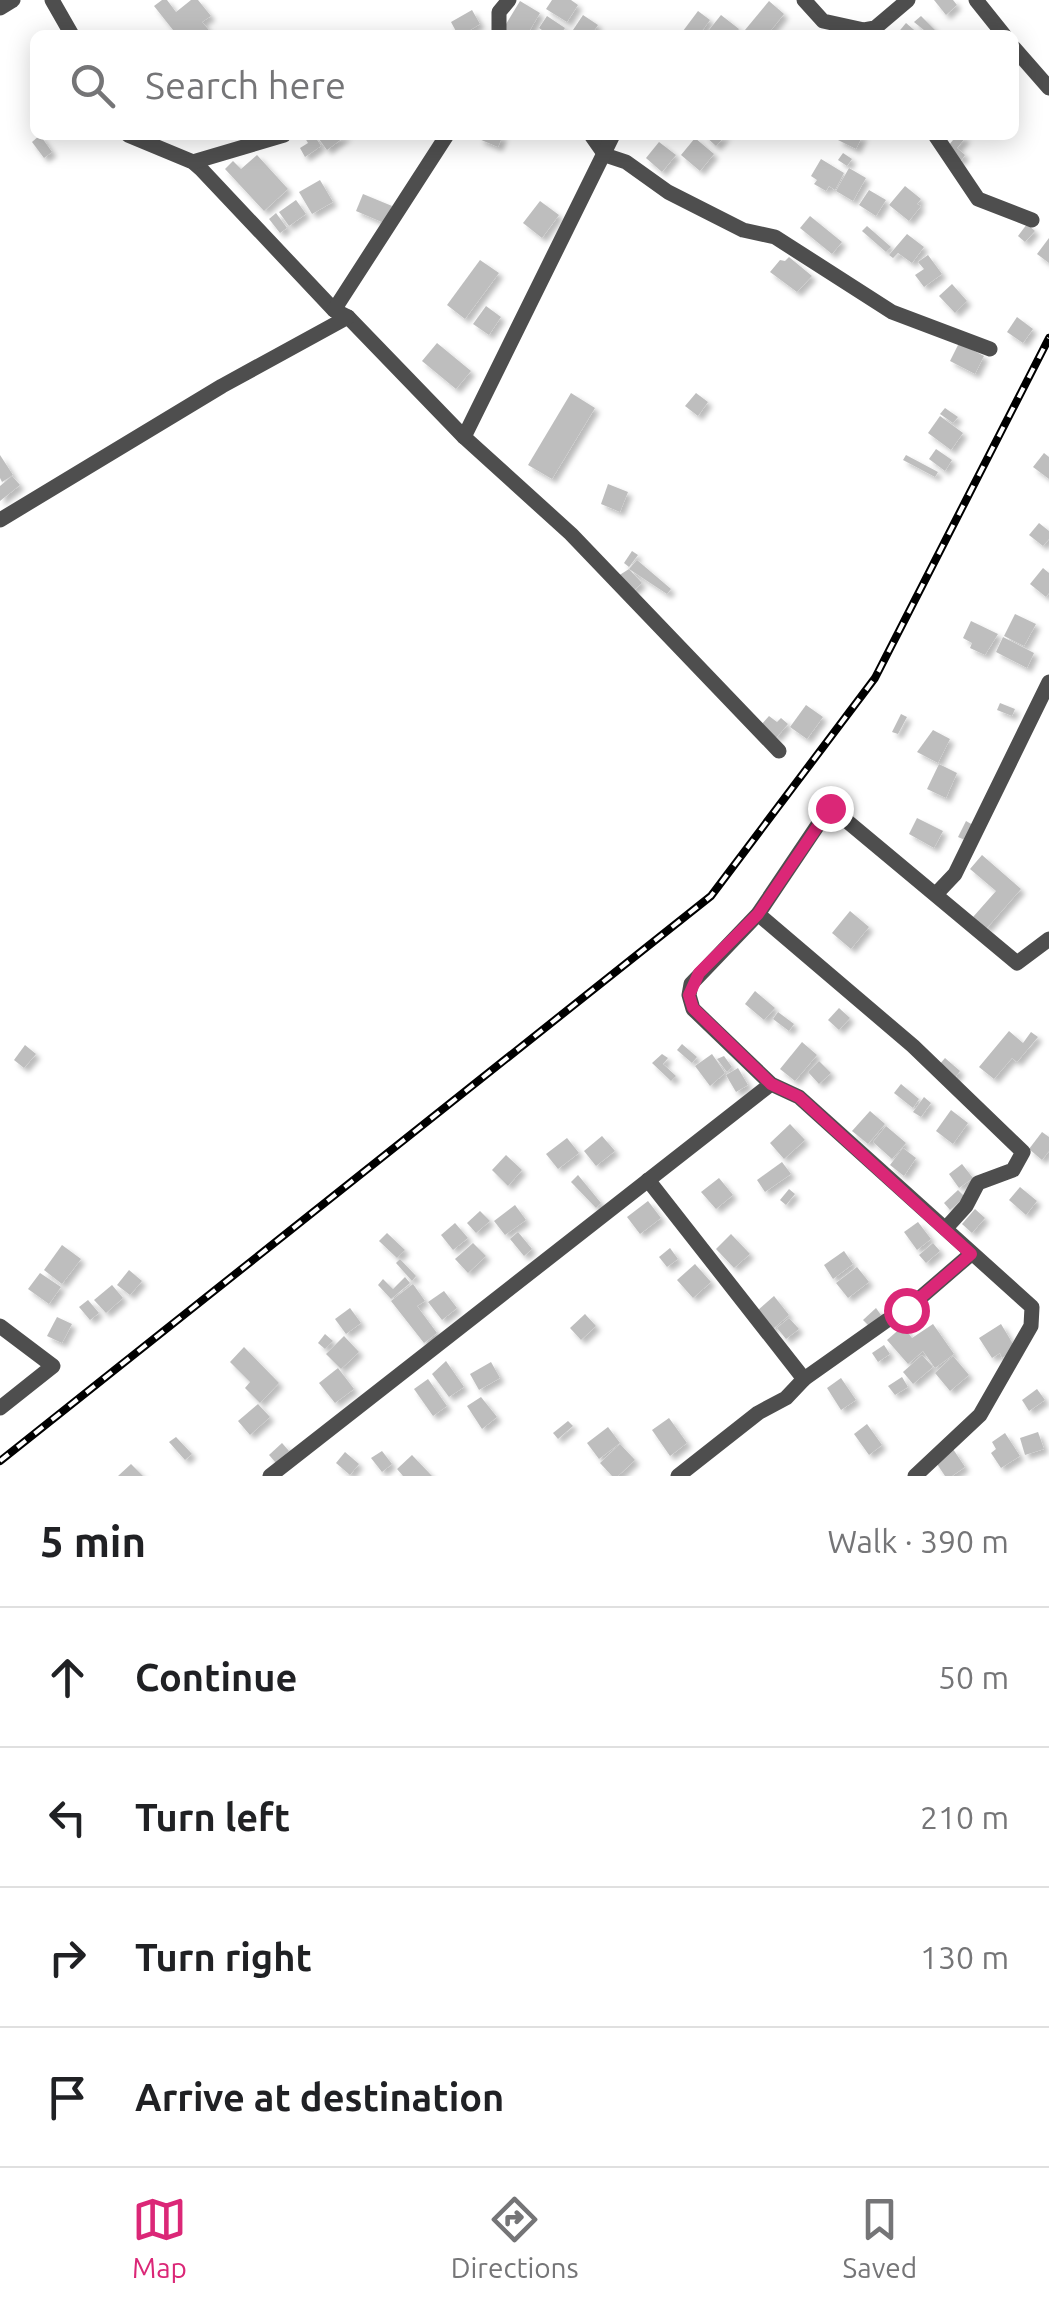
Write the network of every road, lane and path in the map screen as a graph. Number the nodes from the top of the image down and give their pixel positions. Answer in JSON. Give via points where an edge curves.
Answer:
{"nodes":[{"id":1,"x":13,"y":0,"type":"edge"},
{"id":2,"x":52,"y":0,"type":"edge"},
{"id":3,"x":804,"y":0,"type":"edge"},
{"id":4,"x":908,"y":0,"type":"edge"},
{"id":5,"x":976,"y":0,"type":"edge"},
{"id":6,"x":0,"y":8,"type":"edge"},
{"id":7,"x":69,"y":30,"type":"edge"},
{"id":8,"x":858,"y":30,"type":"edge"},
{"id":9,"x":870,"y":30,"type":"edge"},
{"id":10,"x":1000,"y":30,"type":"edge"},
{"id":11,"x":1019,"y":54,"type":"edge"},
{"id":12,"x":1049,"y":88,"type":"edge"},
{"id":13,"x":140,"y":140,"type":"edge"},
{"id":14,"x":267,"y":140,"type":"edge"},
{"id":15,"x":443,"y":140,"type":"edge"},
{"id":16,"x":594,"y":140,"type":"edge"},
{"id":17,"x":612,"y":140,"type":"edge"},
{"id":18,"x":937,"y":140,"type":"edge"},
{"id":19,"x":605,"y":155,"type":"junction"},
{"id":20,"x":193,"y":162,"type":"junction"},
{"id":21,"x":1032,"y":220,"type":"dead end"},
{"id":22,"x":341,"y":314,"type":"junction"},
{"id":23,"x":990,"y":349,"type":"dead end"},
{"id":24,"x":464,"y":438,"type":"junction"},
{"id":25,"x":0,"y":520,"type":"edge"},
{"id":26,"x":1049,"y":682,"type":"edge"},
{"id":27,"x":779,"y":751,"type":"dead end"},
{"id":28,"x":936,"y":894,"type":"junction"},
{"id":29,"x":758,"y":914,"type":"junction"},
{"id":30,"x":1049,"y":939,"type":"edge"},
{"id":31,"x":771,"y":1084,"type":"junction"},
{"id":32,"x":648,"y":1180,"type":"junction"},
{"id":33,"x":946,"y":1228,"type":"junction"},
{"id":34,"x":971,"y":1254,"type":"junction"},
{"id":35,"x":0,"y":1326,"type":"edge"},
{"id":36,"x":804,"y":1379,"type":"junction"},
{"id":37,"x":0,"y":1408,"type":"edge"},
{"id":38,"x":270,"y":1476,"type":"edge"},
{"id":39,"x":678,"y":1476,"type":"edge"},
{"id":40,"x":915,"y":1476,"type":"edge"}],
"edges":[{"from":1,"to":6,"type":"street"},
{"from":2,"to":7,"type":"street"},
{"from":3,"to":8,"type":"street","via":[[823,21]]},
{"from":4,"to":9,"type":"street"},
{"from":5,"to":10,"type":"street"},
{"from":11,"to":12,"type":"street"},
{"from":13,"to":20,"type":"street"},
{"from":14,"to":20,"type":"street"},
{"from":15,"to":22,"type":"street"},
{"from":16,"to":19,"type":"street"},
{"from":17,"to":19,"type":"street"},
{"from":18,"to":21,"type":"street","via":[[978,199]]},
{"from":19,"to":23,"type":"street","via":[[743,230],[775,236],[892,312]]},
{"from":19,"to":24,"type":"street"},
{"from":20,"to":22,"type":"street"},
{"from":22,"to":24,"type":"street"},
{"from":22,"to":25,"type":"street"},
{"from":24,"to":27,"type":"street","via":[[571,534]]},
{"from":26,"to":28,"type":"street","via":[[956,874]]},
{"from":28,"to":29,"type":"street","via":[[830,808]]},
{"from":28,"to":30,"type":"street","via":[[1017,963]]},
{"from":29,"to":31,"type":"street","via":[[699,973],[689,995],[693,1008]]},
{"from":29,"to":33,"type":"street","via":[[1024,1152],[1013,1170],[978,1184]]},
{"from":31,"to":32,"type":"street"},
{"from":31,"to":33,"type":"street","via":[[799,1097]]},
{"from":32,"to":36,"type":"street"},
{"from":32,"to":38,"type":"street"},
{"from":33,"to":34,"type":"street"},
{"from":34,"to":36,"type":"street","via":[[906,1310]]},
{"from":34,"to":40,"type":"street","via":[[1032,1308],[1031,1326],[980,1415]]},
{"from":35,"to":37,"type":"street","via":[[53,1366]]},
{"from":36,"to":39,"type":"street"}]}
